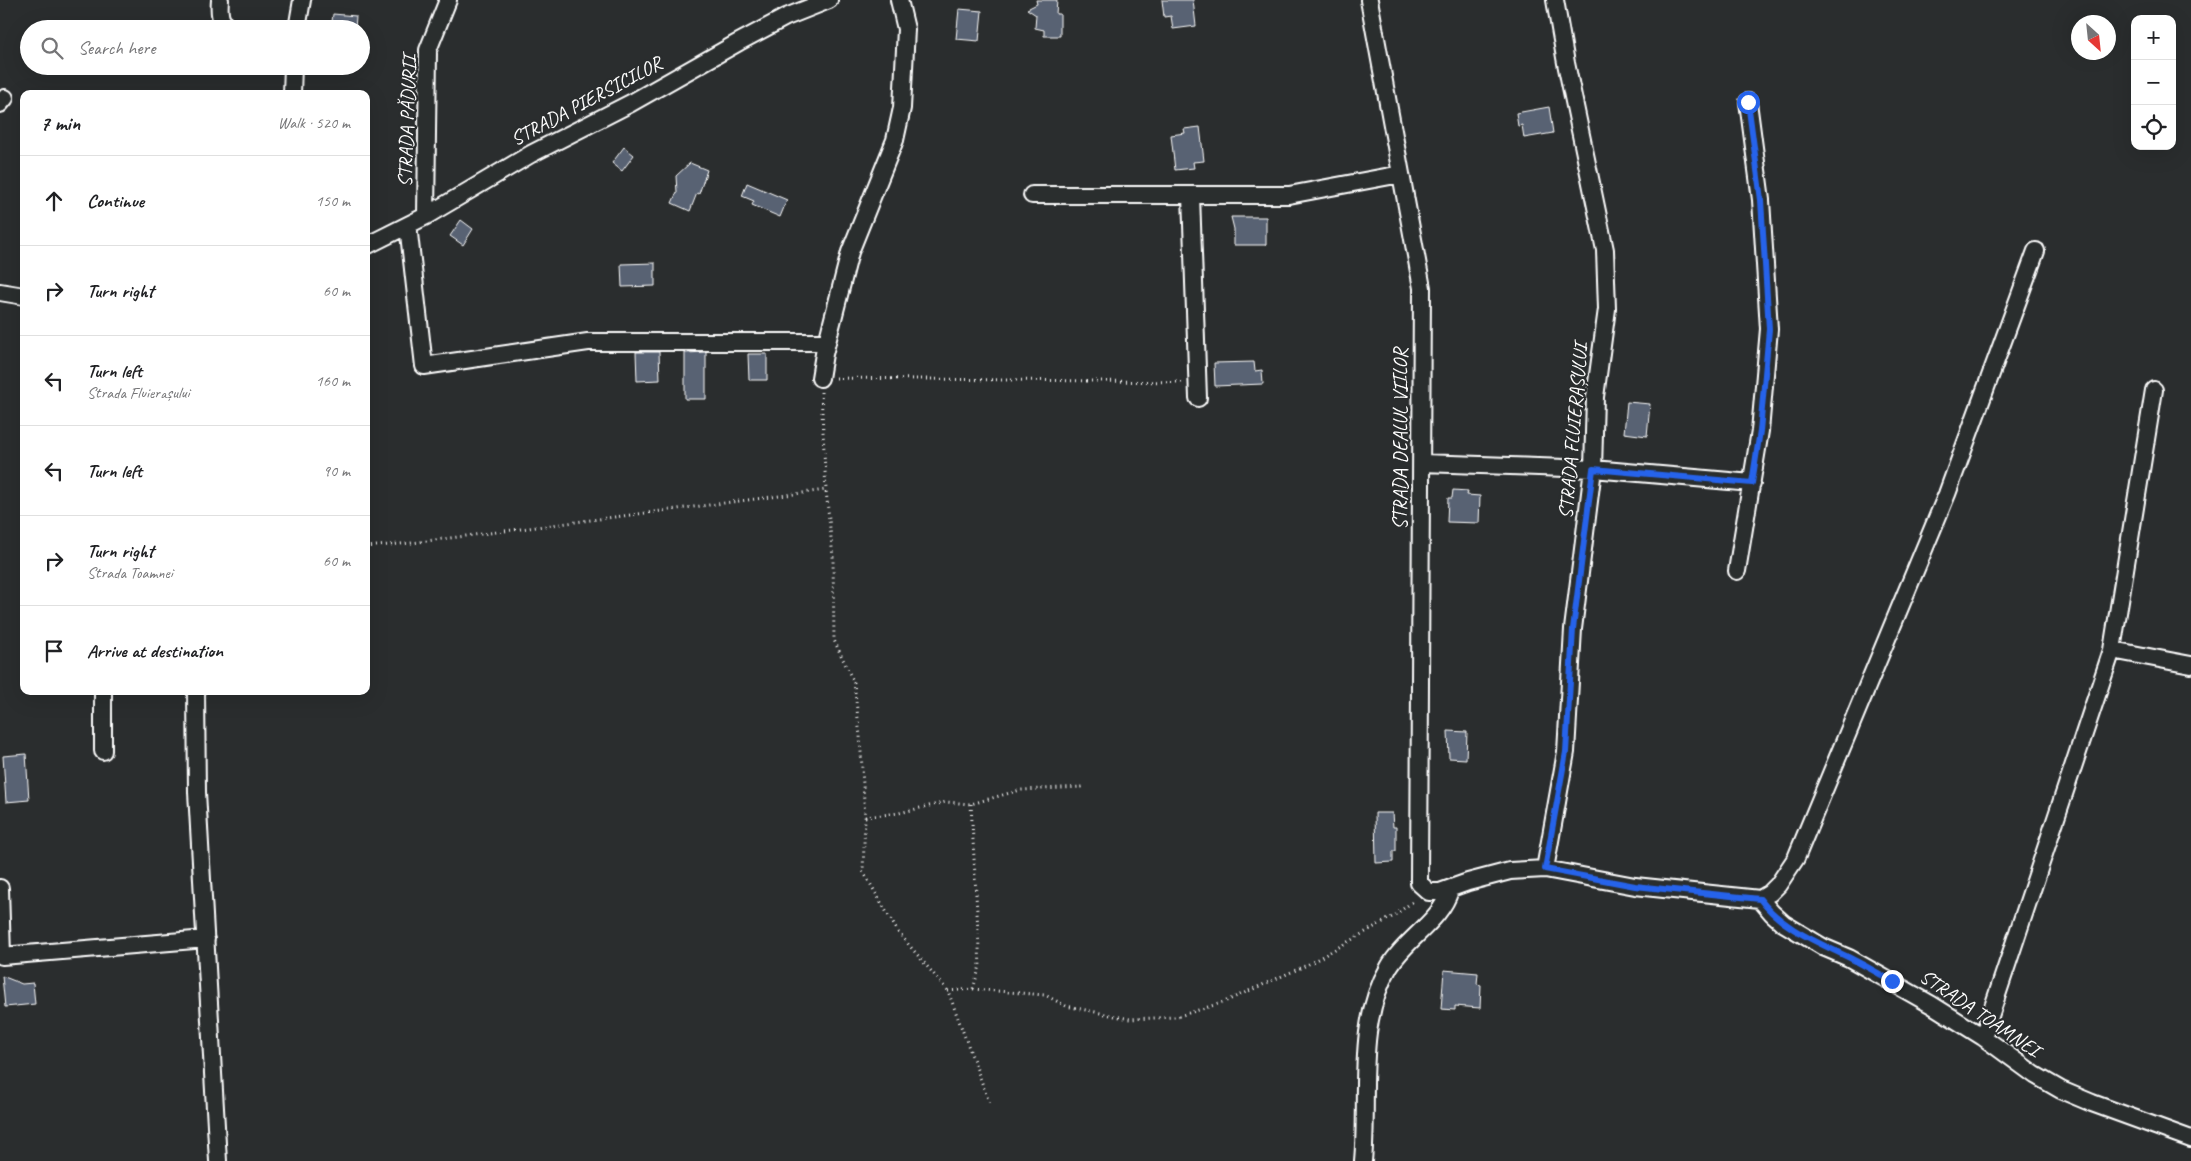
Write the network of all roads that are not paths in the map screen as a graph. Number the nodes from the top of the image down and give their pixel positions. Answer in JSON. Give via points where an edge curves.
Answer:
{"nodes":[{"id":1,"x":220,"y":0,"type":"edge"},
{"id":2,"x":302,"y":0,"type":"edge"},
{"id":3,"x":448,"y":0,"type":"edge"},
{"id":4,"x":829,"y":0,"type":"edge"},
{"id":5,"x":899,"y":0,"type":"edge"},
{"id":6,"x":1369,"y":0,"type":"edge"},
{"id":7,"x":1556,"y":0,"type":"edge"},
{"id":8,"x":221,"y":20,"type":"edge"},
{"id":9,"x":299,"y":20,"type":"edge"},
{"id":10,"x":293,"y":75,"type":"edge"},
{"id":11,"x":292,"y":90,"type":"edge"},
{"id":12,"x":1748,"y":102,"type":"dead end"},
{"id":13,"x":1402,"y":174,"type":"junction"},
{"id":14,"x":1032,"y":195,"type":"dead end"},
{"id":15,"x":1191,"y":195,"type":"junction"},
{"id":16,"x":426,"y":216,"type":"junction"},
{"id":17,"x":408,"y":225,"type":"junction"},
{"id":18,"x":370,"y":244,"type":"edge"},
{"id":19,"x":2036,"y":251,"type":"dead end"},
{"id":20,"x":0,"y":292,"type":"edge"},
{"id":21,"x":20,"y":295,"type":"edge"},
{"id":22,"x":827,"y":342,"type":"junction"},
{"id":23,"x":820,"y":378,"type":"road end"},
{"id":24,"x":1198,"y":390,"type":"road end"},
{"id":25,"x":2154,"y":390,"type":"dead end"},
{"id":26,"x":1422,"y":463,"type":"junction"},
{"id":27,"x":1593,"y":469,"type":"junction"},
{"id":28,"x":1752,"y":483,"type":"junction"},
{"id":29,"x":1737,"y":570,"type":"dead end"},
{"id":30,"x":2112,"y":650,"type":"junction"},
{"id":31,"x":2191,"y":665,"type":"edge"},
{"id":32,"x":103,"y":695,"type":"edge"},
{"id":33,"x":196,"y":695,"type":"edge"},
{"id":34,"x":103,"y":751,"type":"dead end"},
{"id":35,"x":1545,"y":869,"type":"junction"},
{"id":36,"x":0,"y":888,"type":"edge"},
{"id":37,"x":1450,"y":890,"type":"junction"},
{"id":38,"x":1760,"y":899,"type":"junction"},
{"id":39,"x":206,"y":939,"type":"junction"},
{"id":40,"x":1983,"y":1037,"type":"junction"},
{"id":41,"x":2191,"y":1139,"type":"edge"},
{"id":42,"x":218,"y":1161,"type":"edge"},
{"id":43,"x":1363,"y":1161,"type":"edge"}],
"edges":[{"from":1,"to":8,"type":"street"},
{"from":2,"to":9,"type":"street"},
{"from":3,"to":16,"type":"street","name":"STRADA PĂDURII","via":[[428,50]]},
{"from":4,"to":16,"type":"street","name":"STRADA PIERSICILOR","via":[[786,17],[531,154]]},
{"from":5,"to":22,"type":"street","via":[[906,29],[902,108],[895,140],[850,252]]},
{"from":6,"to":13,"type":"street","name":"STRADA DEALUL VIILOR"},
{"from":7,"to":27,"type":"street","name":"STRADA FLUIERAȘULUI","via":[[1605,250],[1607,309],[1596,397]]},
{"from":10,"to":11,"type":"street"},
{"from":12,"to":28,"type":"street","via":[[1761,200],[1769,329]]},
{"from":13,"to":15,"type":"street","via":[[1289,195]]},
{"from":13,"to":26,"type":"street","name":"STRADA DEALUL VIILOR","via":[[1422,288]]},
{"from":14,"to":15,"type":"street"},
{"from":15,"to":24,"type":"street"},
{"from":16,"to":17,"type":"street","name":"STRADA PIERSICILOR"},
{"from":17,"to":18,"type":"street","name":"STRADA PIERSICILOR"},
{"from":17,"to":22,"type":"street","via":[[424,366],[588,342]]},
{"from":19,"to":38,"type":"street","via":[[1947,494],[1796,858],[1778,885]]},
{"from":20,"to":21,"type":"street"},
{"from":22,"to":23,"type":"street"},
{"from":25,"to":30,"type":"street"},
{"from":26,"to":27,"type":"street"},
{"from":26,"to":37,"type":"street","name":"STRADA DEALUL VIILOR","via":[[1419,883],[1429,892]]},
{"from":27,"to":28,"type":"street"},
{"from":27,"to":35,"type":"street","name":"STRADA FLUIERAȘULUI","via":[[1573,629],[1566,752]]},
{"from":28,"to":29,"type":"street"},
{"from":30,"to":31,"type":"street"},
{"from":30,"to":40,"type":"street"},
{"from":32,"to":34,"type":"street"},
{"from":33,"to":39,"type":"street","via":[[197,792]]},
{"from":35,"to":37,"type":"street","via":[[1510,871]]},
{"from":35,"to":38,"type":"street","via":[[1635,886]]},
{"from":36,"to":39,"type":"street","via":[[2,956]]},
{"from":37,"to":43,"type":"street","via":[[1444,903],[1390,965],[1375,997],[1366,1060]]},
{"from":38,"to":40,"type":"street","name":"STRADA TOAMNEI","via":[[1783,923],[1892,981]]},
{"from":39,"to":42,"type":"street"},
{"from":40,"to":41,"type":"street","name":"STRADA TOAMNEI","via":[[2061,1090]]}]}
